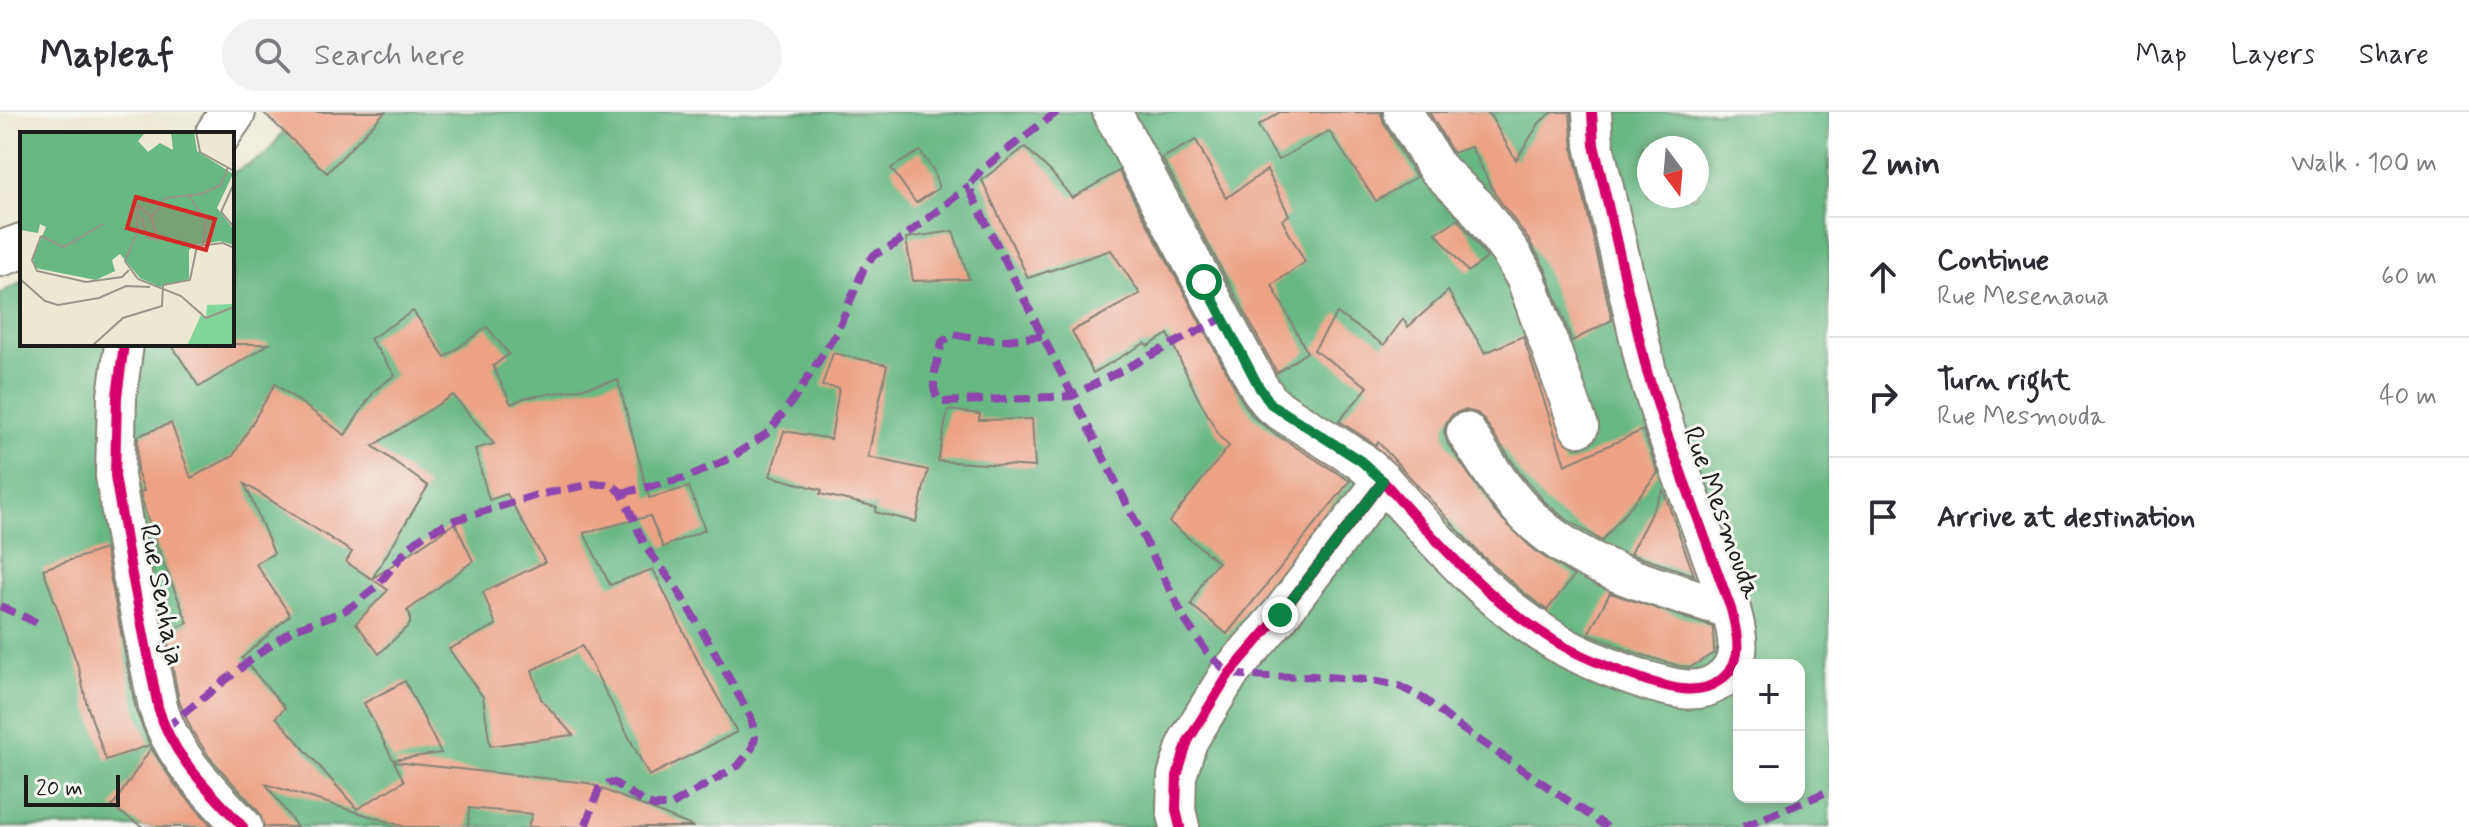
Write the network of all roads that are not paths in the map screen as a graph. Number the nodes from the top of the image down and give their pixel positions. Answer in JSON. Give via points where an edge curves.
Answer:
{"nodes":[{"id":1,"x":233,"y":112,"type":"edge"},
{"id":2,"x":1112,"y":112,"type":"edge"},
{"id":3,"x":1403,"y":112,"type":"edge"},
{"id":4,"x":1592,"y":112,"type":"edge"},
{"id":5,"x":219,"y":132,"type":"edge"},
{"id":6,"x":20,"y":247,"type":"edge"},
{"id":7,"x":0,"y":254,"type":"edge"},
{"id":8,"x":124,"y":346,"type":"edge"},
{"id":9,"x":1579,"y":427,"type":"dead end"},
{"id":10,"x":1466,"y":432,"type":"dead end"},
{"id":11,"x":1383,"y":481,"type":"junction"},
{"id":12,"x":1731,"y":609,"type":"junction"},
{"id":13,"x":243,"y":827,"type":"edge"},
{"id":14,"x":1180,"y":827,"type":"edge"}],
"edges":[{"from":1,"to":5,"type":"main road"},
{"from":2,"to":11,"type":"street","name":"Rue Mesmouda","via":[[1271,404],[1361,461]]},
{"from":3,"to":9,"type":"street","via":[[1436,167],[1475,205],[1526,279]]},
{"from":4,"to":12,"type":"street","name":"Rue Mesmouda","via":[[1594,145],[1647,372]]},
{"from":6,"to":7,"type":"main road"},
{"from":8,"to":13,"type":"street","name":"Rue Senhaja","via":[[115,476],[158,707],[173,747]]},
{"from":10,"to":12,"type":"street","via":[[1526,515],[1569,549],[1634,580]]},
{"from":11,"to":12,"type":"street","name":"Rue Mesmouda","via":[[1443,549],[1505,605],[1558,643],[1626,674],[1671,688],[1713,685],[1728,675],[1738,656]]},
{"from":11,"to":14,"type":"street","via":[[1229,674],[1188,741],[1177,776]]}]}
